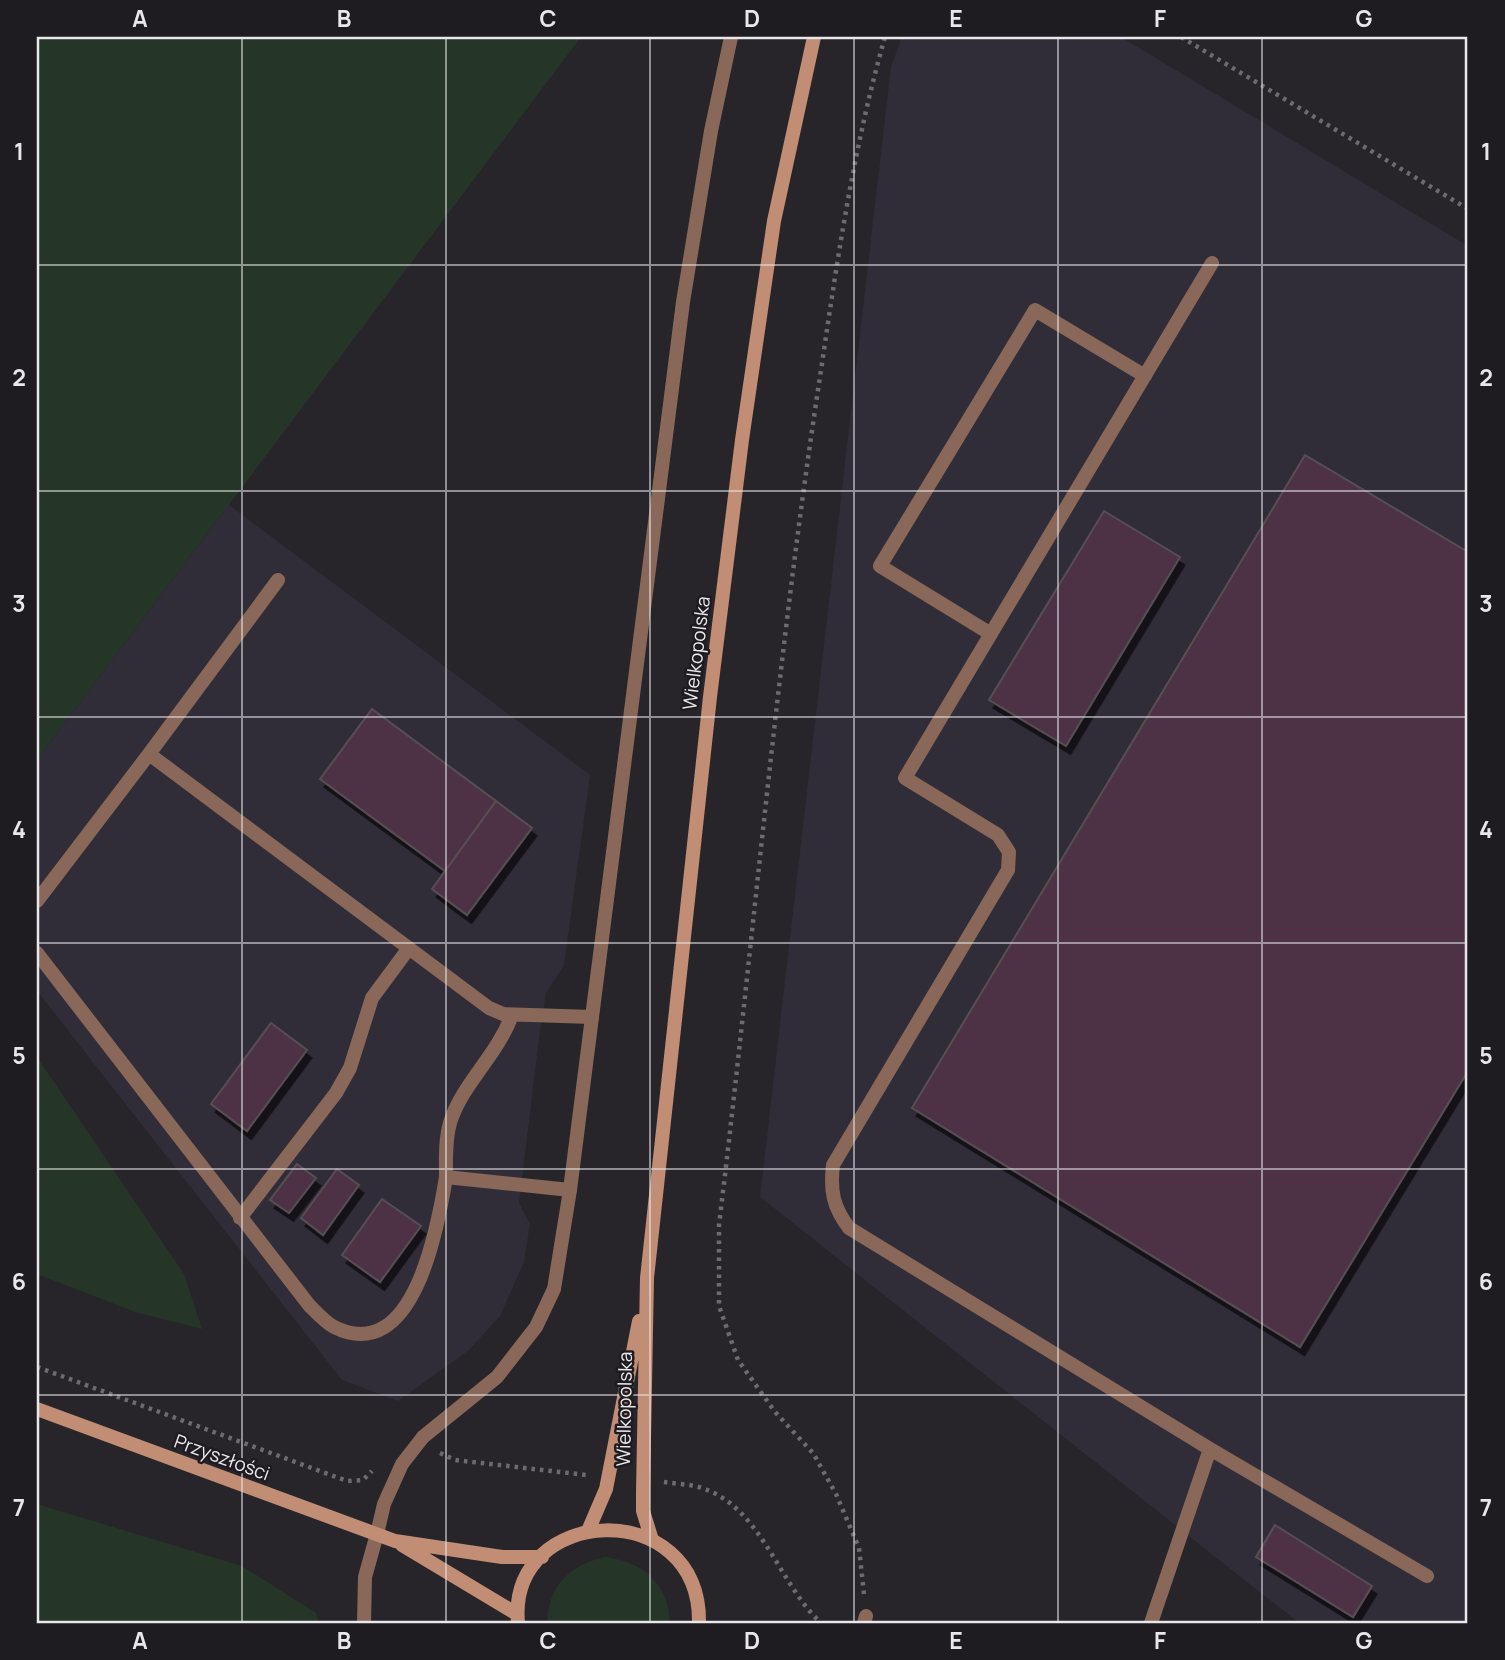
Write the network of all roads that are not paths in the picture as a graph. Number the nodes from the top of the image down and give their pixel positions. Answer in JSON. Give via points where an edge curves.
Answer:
{"nodes":[{"id":1,"x":731,"y":37,"type":"edge"},
{"id":2,"x":814,"y":37,"type":"edge"},
{"id":3,"x":1212,"y":263,"type":"dead end"},
{"id":4,"x":1145,"y":376,"type":"junction"},
{"id":5,"x":278,"y":580,"type":"dead end"},
{"id":6,"x":991,"y":634,"type":"junction"},
{"id":7,"x":149,"y":754,"type":"junction"},
{"id":8,"x":37,"y":901,"type":"edge"},
{"id":9,"x":409,"y":948,"type":"junction"},
{"id":10,"x":37,"y":953,"type":"edge"},
{"id":11,"x":512,"y":1015,"type":"junction"},
{"id":12,"x":592,"y":1017,"type":"junction"},
{"id":13,"x":446,"y":1177,"type":"junction"},
{"id":14,"x":570,"y":1190,"type":"junction"},
{"id":15,"x":240,"y":1218,"type":"junction"},
{"id":16,"x":647,"y":1278,"type":"junction"},
{"id":17,"x":37,"y":1409,"type":"edge"},
{"id":18,"x":1210,"y":1449,"type":"junction"},
{"id":19,"x":588,"y":1531,"type":"junction"},
{"id":20,"x":377,"y":1534,"type":"junction"},
{"id":21,"x":652,"y":1540,"type":"junction"},
{"id":22,"x":395,"y":1541,"type":"junction"},
{"id":23,"x":542,"y":1557,"type":"junction"},
{"id":24,"x":1427,"y":1577,"type":"dead end"},
{"id":25,"x":518,"y":1618,"type":"edge"},
{"id":26,"x":701,"y":1622,"type":"edge"},
{"id":27,"x":364,"y":1623,"type":"edge"},
{"id":28,"x":1151,"y":1623,"type":"edge"}],
"edges":[{"from":1,"to":12,"type":"street","via":[[683,302]]},
{"from":2,"to":16,"type":"main road","name":"Wielkopolska","via":[[774,221],[742,440]]},
{"from":3,"to":4,"type":"street"},
{"from":4,"to":6,"type":"street"},
{"from":4,"to":6,"type":"street","via":[[1035,310],[880,566]]},
{"from":5,"to":7,"type":"street"},
{"from":6,"to":18,"type":"street","via":[[905,778],[999,835],[1009,852],[1008,870],[833,1165],[835,1209],[849,1228]]},
{"from":7,"to":8,"type":"street"},
{"from":7,"to":9,"type":"street"},
{"from":9,"to":11,"type":"street","via":[[489,1007]]},
{"from":9,"to":15,"type":"street","via":[[372,998],[350,1068],[336,1093]]},
{"from":10,"to":15,"type":"street"},
{"from":11,"to":12,"type":"street"},
{"from":11,"to":13,"type":"street","via":[[504,1038],[458,1102],[449,1124]]},
{"from":12,"to":14,"type":"street"},
{"from":13,"to":14,"type":"street"},
{"from":13,"to":15,"type":"street","via":[[431,1253],[417,1288],[397,1318],[377,1330],[357,1332],[334,1326],[309,1306]]},
{"from":14,"to":20,"type":"street","via":[[554,1289],[536,1326],[497,1377],[423,1437],[402,1464]]},
{"from":16,"to":19,"type":"main road","name":"Wielkopolska","via":[[608,1478]]},
{"from":16,"to":21,"type":"main road","name":"Wielkopolska","via":[[642,1481],[643,1511]]},
{"from":17,"to":20,"type":"main road","name":"Przyszłości"},
{"from":18,"to":24,"type":"street"},
{"from":18,"to":28,"type":"street"},
{"from":19,"to":21,"type":"main road","via":[[617,1528]]},
{"from":19,"to":23,"type":"main road","via":[[570,1536]]},
{"from":20,"to":22,"type":"main road","name":"Przyszłości"},
{"from":20,"to":27,"type":"street","via":[[365,1577]]},
{"from":21,"to":26,"type":"main road","via":[[685,1569]]},
{"from":22,"to":23,"type":"main road","name":"Przyszłości","via":[[502,1557]]},
{"from":22,"to":25,"type":"main road","name":"Przyszłości"},
{"from":23,"to":25,"type":"main road","via":[[523,1587]]}]}
